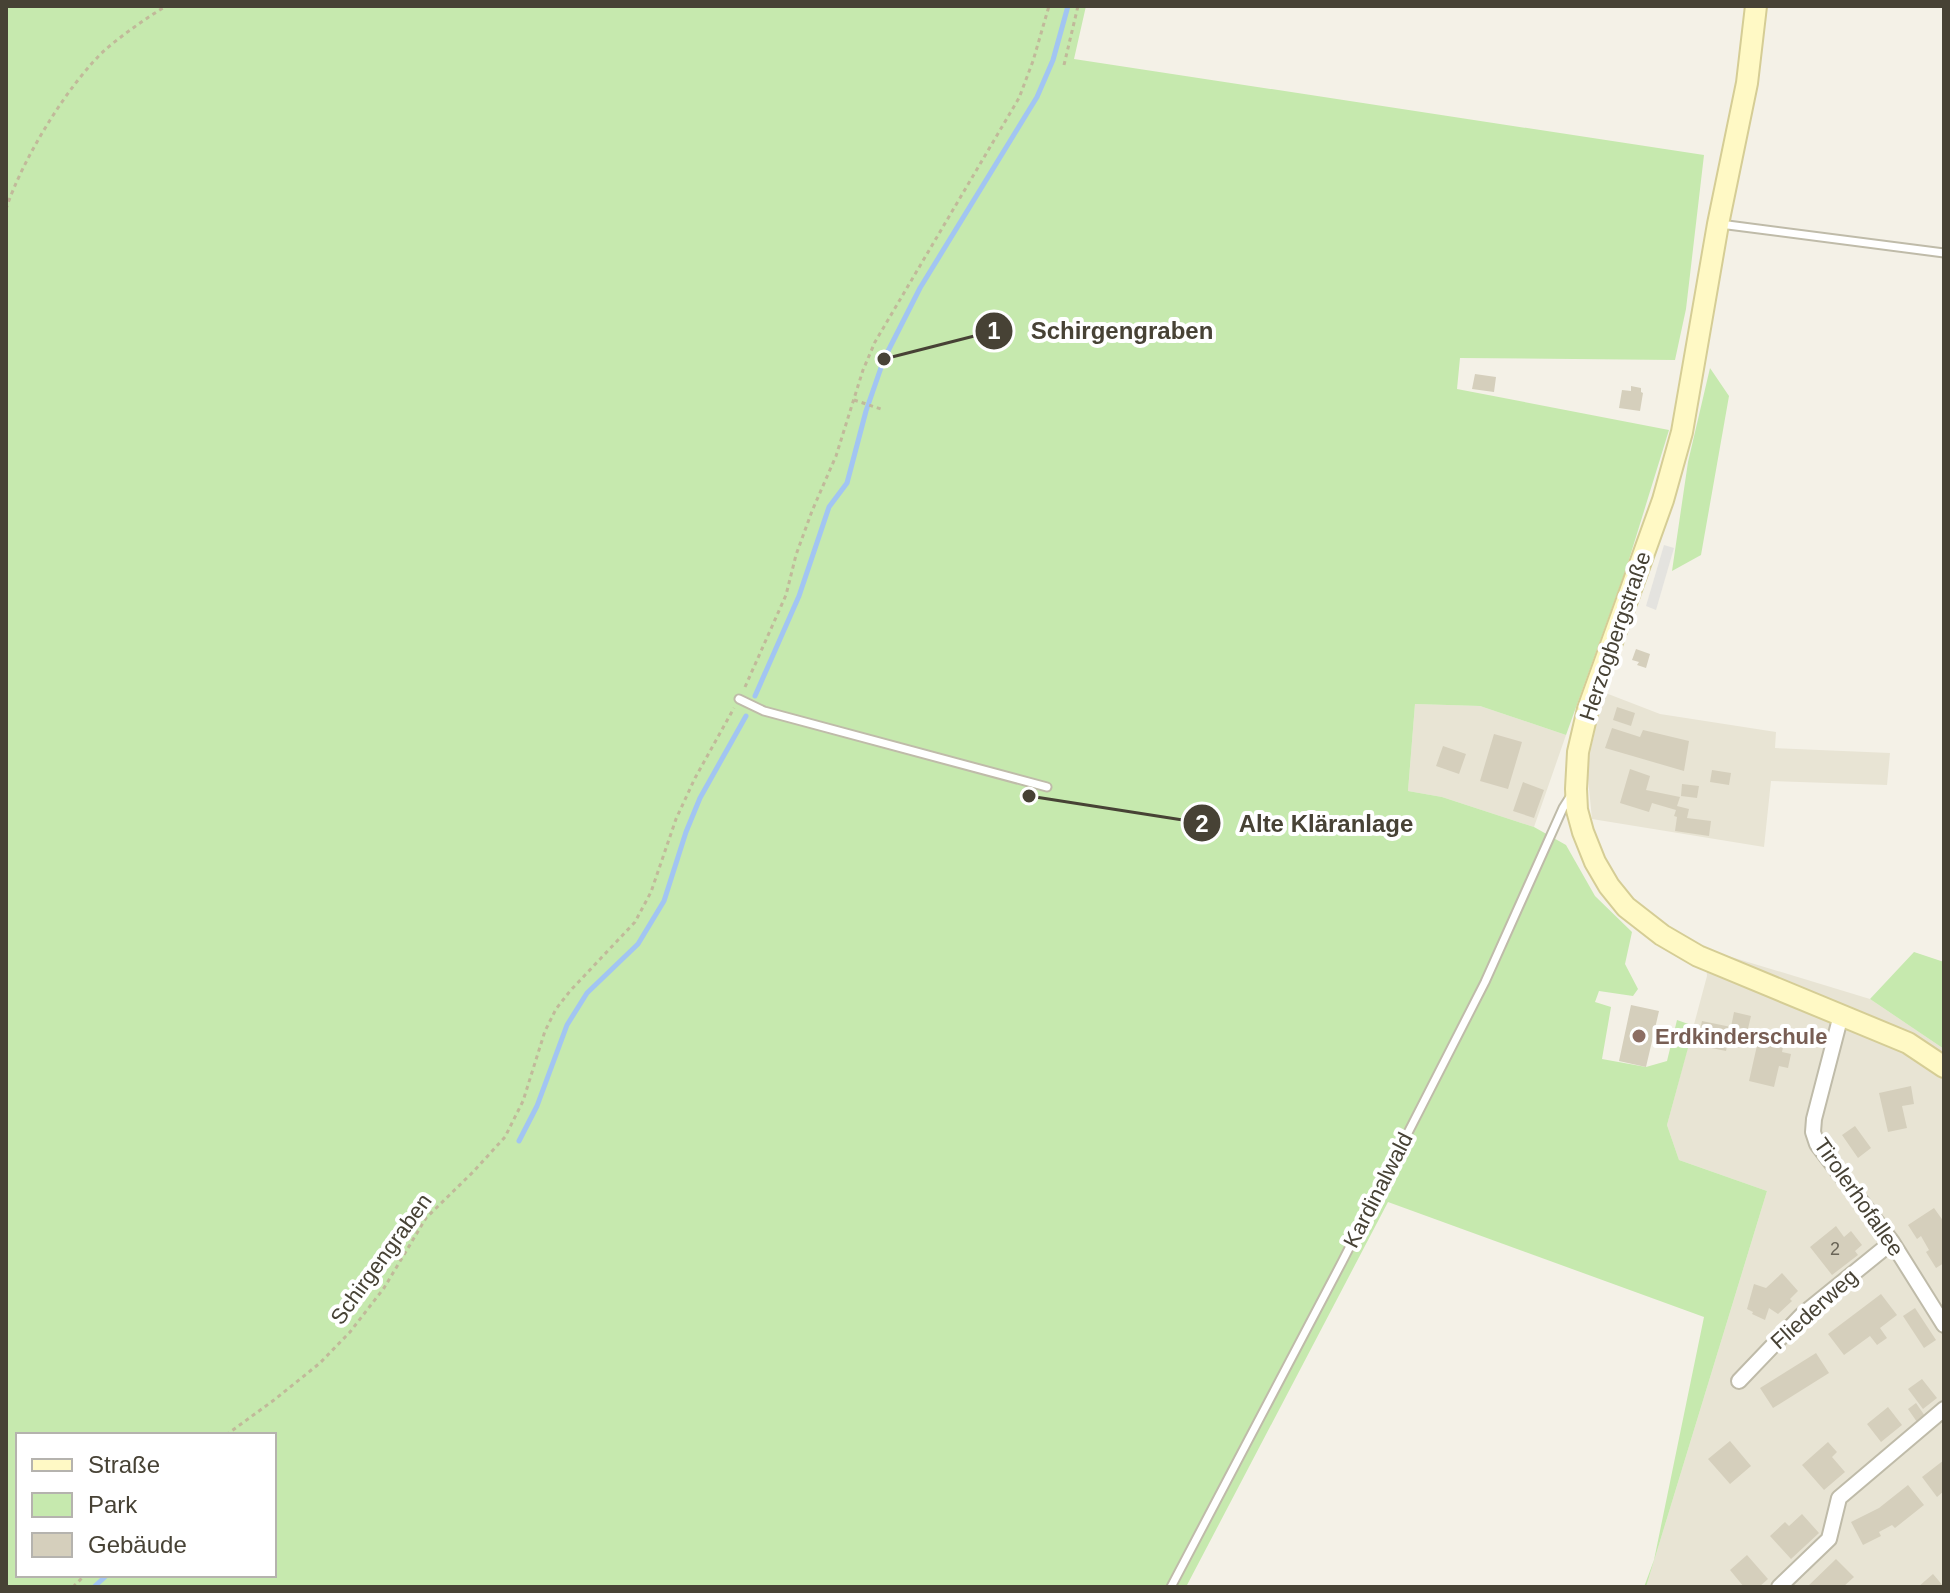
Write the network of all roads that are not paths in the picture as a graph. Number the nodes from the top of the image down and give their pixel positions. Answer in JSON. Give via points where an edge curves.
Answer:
{"nodes":[{"id":1,"x":1756,"y":6,"type":"edge"},
{"id":2,"x":1718,"y":224,"type":"junction"},
{"id":3,"x":1944,"y":253,"type":"edge"},
{"id":4,"x":739,"y":699,"type":"road end"},
{"id":5,"x":1047,"y":787,"type":"dead end"},
{"id":6,"x":1576,"y":789,"type":"junction"},
{"id":7,"x":1841,"y":1015,"type":"junction"},
{"id":8,"x":1944,"y":1067,"type":"edge"},
{"id":9,"x":1892,"y":1242,"type":"junction"},
{"id":10,"x":1944,"y":1325,"type":"edge"},
{"id":11,"x":1739,"y":1381,"type":"dead end"},
{"id":12,"x":1944,"y":1409,"type":"edge"},
{"id":13,"x":1171,"y":1587,"type":"edge"},
{"id":14,"x":1779,"y":1587,"type":"edge"}],
"edges":[{"from":1,"to":2,"type":"main road","name":"Herzogbergstraße","via":[[1747,83]]},
{"from":2,"to":3,"type":"lane"},
{"from":2,"to":6,"type":"main road","name":"Herzogbergstraße","via":[[1682,432],[1588,709]]},
{"from":4,"to":5,"type":"lane","via":[[764,711]]},
{"from":6,"to":7,"type":"main road","name":"Herzogbergstraße","via":[[1580,821],[1595,862],[1609,886],[1643,922],[1698,956]]},
{"from":6,"to":13,"type":"lane","name":"Kardinalwald","via":[[1485,982]]},
{"from":7,"to":8,"type":"main road","name":"Herzogbergstraße","via":[[1908,1043]]},
{"from":7,"to":9,"type":"street","name":"Tirolerhofallee","via":[[1813,1132]]},
{"from":9,"to":10,"type":"street","name":"Tirolerhofallee"},
{"from":9,"to":11,"type":"street","name":"Fliederweg","via":[[1802,1315]]},
{"from":12,"to":14,"type":"street","via":[[1839,1498],[1829,1539]]}]}
